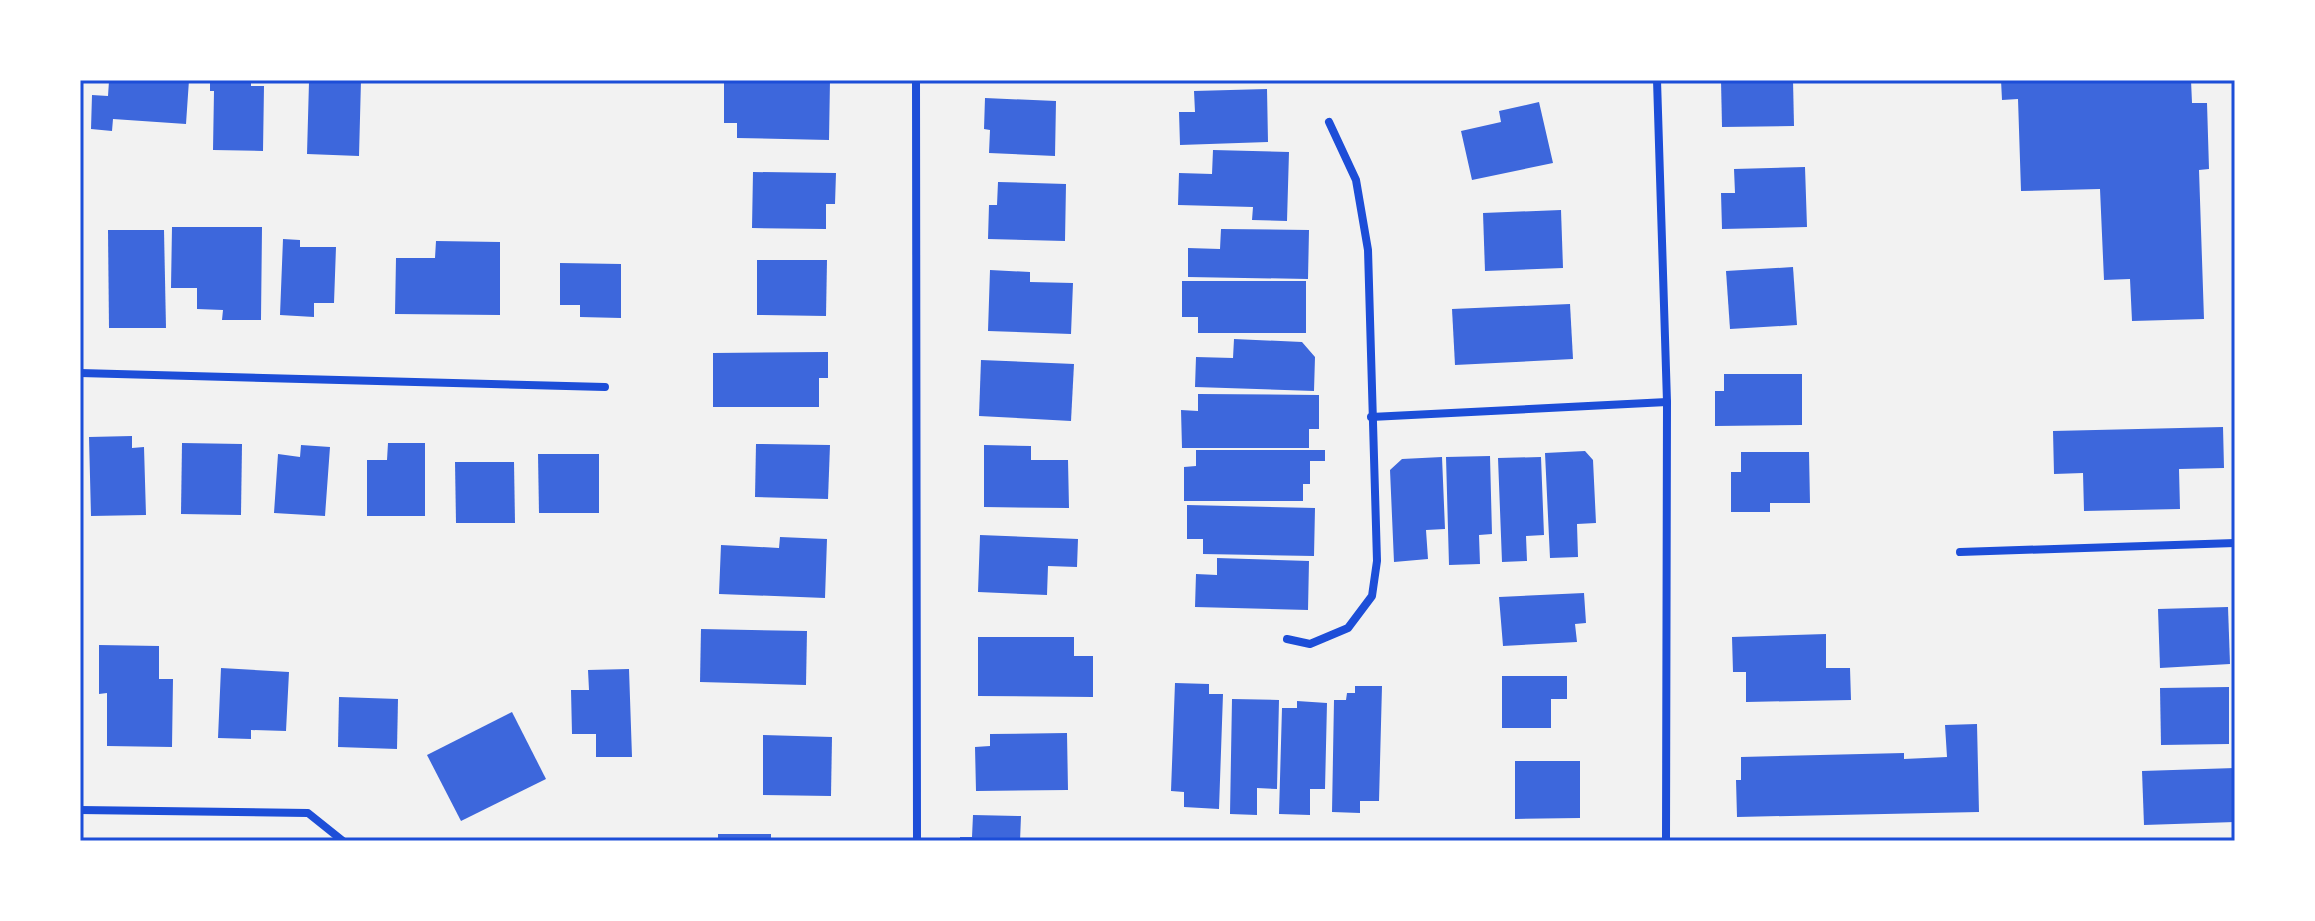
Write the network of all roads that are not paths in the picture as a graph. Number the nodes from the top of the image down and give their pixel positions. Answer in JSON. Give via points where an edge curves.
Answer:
{"nodes":[{"id":1,"x":916,"y":80,"type":"edge"},
{"id":2,"x":1657,"y":80,"type":"edge"},
{"id":3,"x":1329,"y":122,"type":"dead end"},
{"id":4,"x":80,"y":373,"type":"edge"},
{"id":5,"x":605,"y":387,"type":"dead end"},
{"id":6,"x":1667,"y":402,"type":"junction"},
{"id":7,"x":1371,"y":417,"type":"junction"},
{"id":8,"x":2235,"y":543,"type":"edge"},
{"id":9,"x":1960,"y":552,"type":"dead end"},
{"id":10,"x":1287,"y":639,"type":"dead end"},
{"id":11,"x":80,"y":810,"type":"edge"},
{"id":12,"x":343,"y":841,"type":"edge"},
{"id":13,"x":917,"y":841,"type":"edge"},
{"id":14,"x":1666,"y":841,"type":"edge"}],
"edges":[{"from":1,"to":13,"type":"street"},
{"from":2,"to":6,"type":"street"},
{"from":3,"to":7,"type":"street","via":[[1356,180],[1368,250]]},
{"from":4,"to":5,"type":"street"},
{"from":6,"to":7,"type":"street"},
{"from":6,"to":14,"type":"street"},
{"from":7,"to":10,"type":"street","via":[[1377,561],[1372,596],[1348,628],[1310,644]]},
{"from":8,"to":9,"type":"street"},
{"from":11,"to":12,"type":"street","via":[[308,813]]}]}
